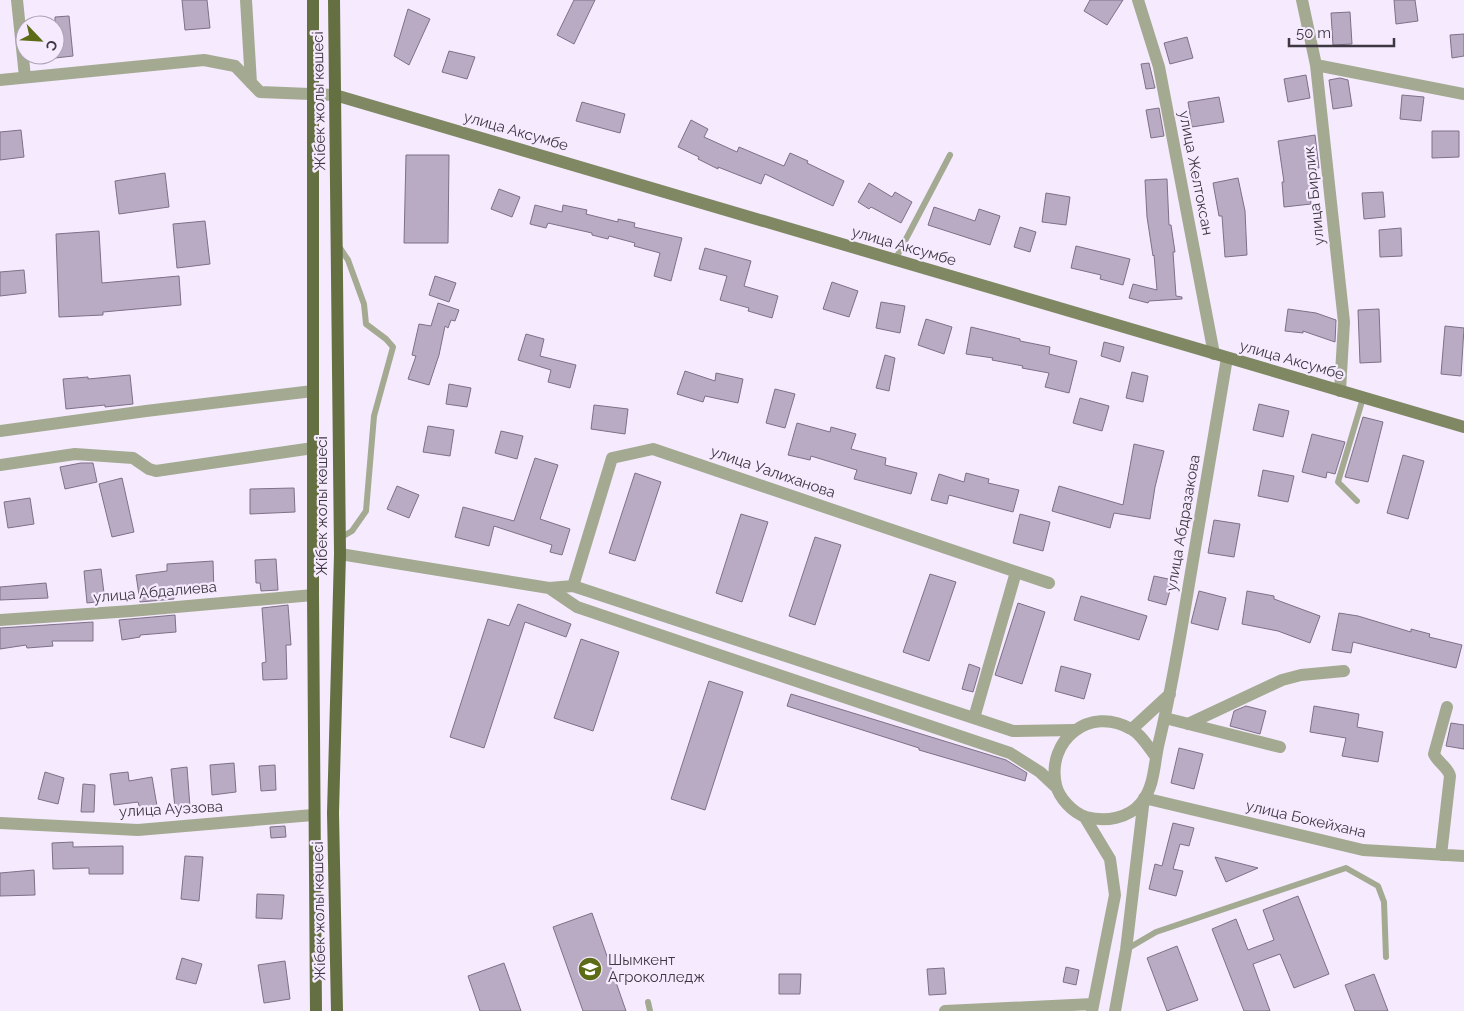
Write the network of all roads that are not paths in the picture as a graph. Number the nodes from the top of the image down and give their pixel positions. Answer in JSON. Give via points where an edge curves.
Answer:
{"nodes":[{"id":1,"x":17,"y":0,"type":"edge"},
{"id":2,"x":246,"y":0,"type":"edge"},
{"id":3,"x":313,"y":0,"type":"edge"},
{"id":4,"x":334,"y":0,"type":"edge"},
{"id":5,"x":1138,"y":0,"type":"edge"},
{"id":6,"x":1302,"y":0,"type":"edge"},
{"id":7,"x":1316,"y":65,"type":"junction"},
{"id":8,"x":25,"y":77,"type":"junction"},
{"id":9,"x":0,"y":80,"type":"edge"},
{"id":10,"x":251,"y":83,"type":"junction"},
{"id":11,"x":313,"y":94,"type":"junction"},
{"id":12,"x":1464,"y":94,"type":"edge"},
{"id":13,"x":335,"y":95,"type":"junction"},
{"id":14,"x":950,"y":155,"type":"dead end"},
{"id":15,"x":337,"y":243,"type":"junction"},
{"id":16,"x":895,"y":260,"type":"junction"},
{"id":17,"x":1214,"y":354,"type":"junction"},
{"id":18,"x":1227,"y":358,"type":"junction"},
{"id":19,"x":313,"y":391,"type":"junction"},
{"id":20,"x":1340,"y":391,"type":"junction"},
{"id":21,"x":1363,"y":398,"type":"junction"},
{"id":22,"x":1464,"y":427,"type":"edge"},
{"id":23,"x":0,"y":432,"type":"edge"},
{"id":24,"x":313,"y":448,"type":"junction"},
{"id":25,"x":0,"y":465,"type":"edge"},
{"id":26,"x":1356,"y":501,"type":"dead end"},
{"id":27,"x":340,"y":538,"type":"junction"},
{"id":28,"x":340,"y":554,"type":"junction"},
{"id":29,"x":1016,"y":572,"type":"junction"},
{"id":30,"x":1049,"y":583,"type":"dead end"},
{"id":31,"x":573,"y":586,"type":"junction"},
{"id":32,"x":549,"y":588,"type":"junction"},
{"id":33,"x":312,"y":595,"type":"junction"},
{"id":34,"x":0,"y":620,"type":"edge"},
{"id":35,"x":1344,"y":671,"type":"dead end"},
{"id":36,"x":1170,"y":694,"type":"junction"},
{"id":37,"x":1447,"y":707,"type":"dead end"},
{"id":38,"x":974,"y":718,"type":"junction"},
{"id":39,"x":1165,"y":718,"type":"junction"},
{"id":40,"x":1188,"y":724,"type":"junction"},
{"id":41,"x":1132,"y":729,"type":"junction"},
{"id":42,"x":1074,"y":730,"type":"junction"},
{"id":43,"x":1280,"y":746,"type":"dead end"},
{"id":44,"x":1156,"y":757,"type":"junction"},
{"id":45,"x":1056,"y":787,"type":"junction"},
{"id":46,"x":1144,"y":798,"type":"junction"},
{"id":47,"x":314,"y":815,"type":"junction"},
{"id":48,"x":1084,"y":816,"type":"junction"},
{"id":49,"x":0,"y":823,"type":"edge"},
{"id":50,"x":1441,"y":855,"type":"junction"},
{"id":51,"x":1464,"y":856,"type":"edge"},
{"id":52,"x":1126,"y":950,"type":"junction"},
{"id":53,"x":1386,"y":957,"type":"dead end"},
{"id":54,"x":648,"y":1002,"type":"dead end"},
{"id":55,"x":1093,"y":1008,"type":"edge"},
{"id":56,"x":316,"y":1011,"type":"edge"},
{"id":57,"x":337,"y":1011,"type":"edge"},
{"id":58,"x":650,"y":1011,"type":"edge"},
{"id":59,"x":945,"y":1011,"type":"edge"},
{"id":60,"x":1115,"y":1011,"type":"edge"}],
"edges":[{"from":1,"to":8,"type":"street"},
{"from":2,"to":10,"type":"street"},
{"from":3,"to":11,"type":"main road","name":"Жібек жолы көшесі"},
{"from":4,"to":13,"type":"main road","name":"Жібек жолы көшесі"},
{"from":5,"to":17,"type":"street","name":"улица Желтоксан","via":[[1159,67]]},
{"from":6,"to":7,"type":"street","name":"улица Бирлик"},
{"from":7,"to":12,"type":"street"},
{"from":7,"to":20,"type":"street","name":"улица Бирлик","via":[[1344,322]]},
{"from":8,"to":9,"type":"street"},
{"from":8,"to":10,"type":"street","via":[[204,60],[235,66]]},
{"from":10,"to":11,"type":"street","via":[[260,92]]},
{"from":11,"to":13,"type":"street"},
{"from":11,"to":19,"type":"main road","name":"Жібек жолы көшесі"},
{"from":13,"to":15,"type":"main road","name":"Жібек жолы көшесі"},
{"from":13,"to":16,"type":"main road","name":"улица Аксумбе"},
{"from":14,"to":16,"type":"lane"},
{"from":15,"to":27,"type":"main road","name":"Жібек жолы көшесі"},
{"from":15,"to":27,"type":"lane","via":[[348,260],[364,304],[366,324],[393,347],[374,416],[366,511],[352,532]]},
{"from":16,"to":17,"type":"main road","name":"улица Аксумбе"},
{"from":17,"to":18,"type":"main road","name":"улица Аксумбе"},
{"from":18,"to":20,"type":"main road","name":"улица Аксумбе"},
{"from":18,"to":36,"type":"street","name":"улица Абдразакова"},
{"from":19,"to":23,"type":"street"},
{"from":19,"to":24,"type":"main road","name":"Жібек жолы көшесі"},
{"from":20,"to":21,"type":"main road","name":"улица Аксумбе"},
{"from":21,"to":22,"type":"main road","name":"улица Аксумбе"},
{"from":21,"to":26,"type":"lane","via":[[1338,482]]},
{"from":24,"to":25,"type":"street","via":[[156,471],[133,458],[75,454]]},
{"from":24,"to":33,"type":"main road","name":"Жібек жолы көшесі"},
{"from":27,"to":28,"type":"main road","name":"Жібек жолы көшесі"},
{"from":28,"to":32,"type":"street"},
{"from":28,"to":57,"type":"main road","name":"Жібек жолы көшесі","via":[[333,813]]},
{"from":29,"to":30,"type":"street","name":"улица Уалиханова"},
{"from":29,"to":31,"type":"street","name":"улица Уалиханова","via":[[653,449],[612,458]]},
{"from":29,"to":38,"type":"street"},
{"from":31,"to":32,"type":"street"},
{"from":31,"to":38,"type":"street"},
{"from":32,"to":45,"type":"street","via":[[577,607],[1010,753],[1040,772]]},
{"from":33,"to":34,"type":"street","name":"улица Абдалиева"},
{"from":33,"to":47,"type":"main road","name":"Жібек жолы көшесі"},
{"from":35,"to":40,"type":"street","via":[[1282,680]]},
{"from":36,"to":39,"type":"street","name":"улица Абдразакова"},
{"from":36,"to":41,"type":"street"},
{"from":37,"to":50,"type":"street","via":[[1434,754],[1450,776]]},
{"from":38,"to":42,"type":"street","via":[[1014,731]]},
{"from":39,"to":40,"type":"street"},
{"from":39,"to":44,"type":"street","name":"улица Абдразакова"},
{"from":40,"to":43,"type":"street"},
{"from":41,"to":42,"type":"street","via":[[1113,721],[1092,722]]},
{"from":41,"to":44,"type":"street"},
{"from":42,"to":45,"type":"street","via":[[1060,746],[1054,766]]},
{"from":44,"to":46,"type":"street","via":[[1151,785]]},
{"from":45,"to":48,"type":"street","via":[[1067,804]]},
{"from":46,"to":48,"type":"street","via":[[1125,816],[1104,820]]},
{"from":46,"to":50,"type":"street","name":"улица Бокейхана","via":[[1363,850]]},
{"from":46,"to":52,"type":"street"},
{"from":47,"to":49,"type":"street","name":"улица Ауэзова","via":[[138,830]]},
{"from":47,"to":56,"type":"main road","name":"Жібек жолы көшесі"},
{"from":48,"to":55,"type":"street","via":[[1110,859],[1115,895]]},
{"from":50,"to":51,"type":"street","name":"улица Бокейхана"},
{"from":52,"to":53,"type":"lane","via":[[1156,932],[1346,868],[1378,886],[1384,902]]},
{"from":52,"to":60,"type":"street"},
{"from":54,"to":58,"type":"lane"},
{"from":55,"to":59,"type":"street"}]}
